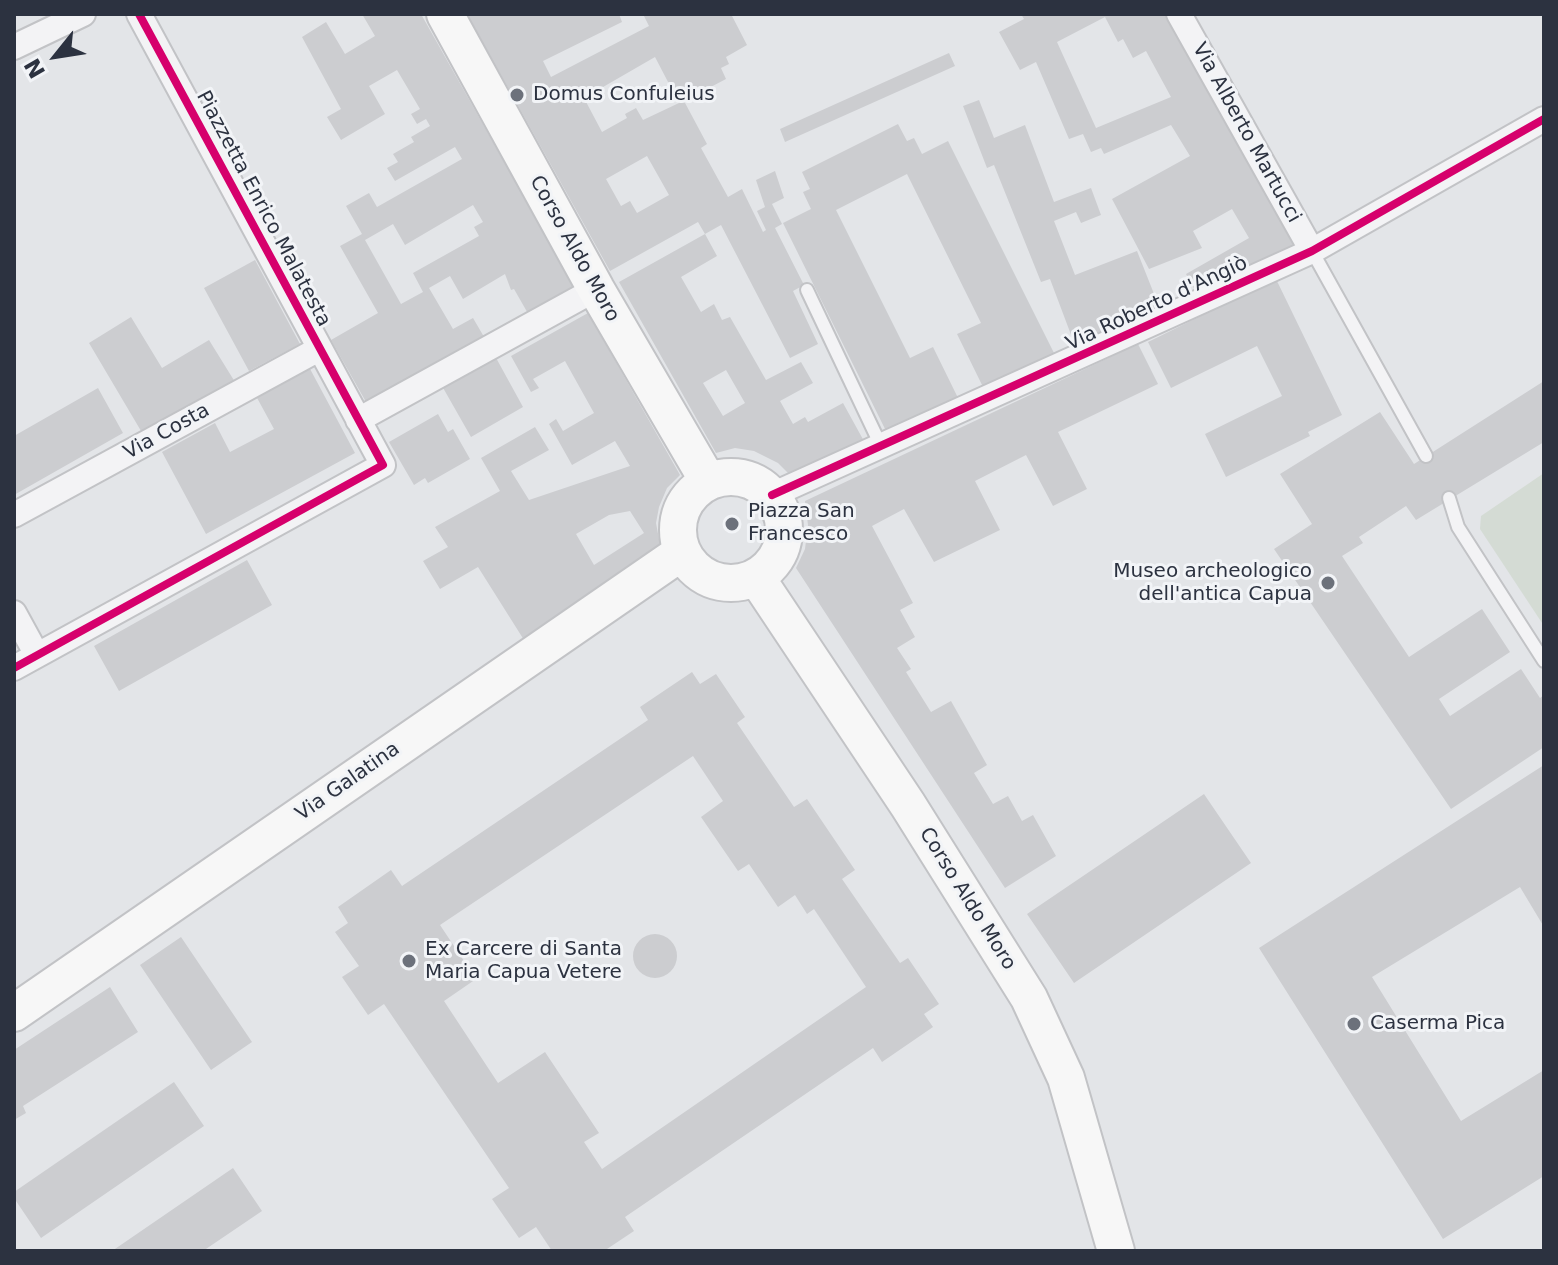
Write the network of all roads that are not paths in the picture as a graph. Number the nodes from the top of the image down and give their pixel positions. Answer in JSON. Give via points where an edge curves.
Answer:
{"nodes":[{"id":1,"x":83,"y":14,"type":"edge"},
{"id":2,"x":139,"y":14,"type":"edge"},
{"id":3,"x":445,"y":14,"type":"edge"},
{"id":4,"x":1179,"y":14,"type":"edge"},
{"id":5,"x":14,"y":47,"type":"edge"},
{"id":6,"x":1544,"y":119,"type":"edge"},
{"id":7,"x":1312,"y":251,"type":"junction"},
{"id":8,"x":596,"y":289,"type":"junction"},
{"id":9,"x":807,"y":290,"type":"dead end"},
{"id":10,"x":319,"y":349,"type":"junction"},
{"id":11,"x":358,"y":420,"type":"junction"},
{"id":12,"x":882,"y":448,"type":"junction"},
{"id":13,"x":1426,"y":456,"type":"dead end"},
{"id":14,"x":708,"y":481,"type":"junction"},
{"id":15,"x":772,"y":495,"type":"junction"},
{"id":16,"x":1449,"y":498,"type":"dead end"},
{"id":17,"x":14,"y":515,"type":"edge"},
{"id":18,"x":682,"y":552,"type":"junction"},
{"id":19,"x":756,"y":577,"type":"junction"},
{"id":20,"x":14,"y":613,"type":"edge"},
{"id":21,"x":37,"y":655,"type":"junction"},
{"id":22,"x":1544,"y":661,"type":"edge"},
{"id":23,"x":14,"y":668,"type":"edge"},
{"id":24,"x":14,"y":1013,"type":"edge"},
{"id":25,"x":1116,"y":1251,"type":"edge"}],
"edges":[{"from":1,"to":5,"type":"street"},
{"from":2,"to":10,"type":"street","name":"Piazzetta Enrico Malatesta"},
{"from":3,"to":8,"type":"main road","name":"Corso Aldo Moro"},
{"from":4,"to":7,"type":"street","name":"Via Alberto Martucci"},
{"from":6,"to":7,"type":"street","name":"Via Roberto d'Angiò"},
{"from":7,"to":12,"type":"street","name":"Via Roberto d'Angiò"},
{"from":7,"to":13,"type":"lane"},
{"from":8,"to":11,"type":"street"},
{"from":8,"to":14,"type":"main road","name":"Corso Aldo Moro"},
{"from":9,"to":12,"type":"lane"},
{"from":10,"to":11,"type":"street","name":"Piazzetta Enrico Malatesta"},
{"from":10,"to":17,"type":"street","name":"Via Costa"},
{"from":11,"to":21,"type":"street","name":"Piazzetta Enrico Malatesta","via":[[383,465]]},
{"from":12,"to":15,"type":"street","name":"Via Roberto d'Angiò"},
{"from":14,"to":15,"type":"main road","via":[[743,477]]},
{"from":14,"to":18,"type":"main road","via":[[684,504],[678,536]]},
{"from":15,"to":19,"type":"main road","via":[[784,524],[784,540],[769,568]]},
{"from":16,"to":22,"type":"lane","via":[[1458,527]]},
{"from":18,"to":19,"type":"main road","via":[[692,567],[722,583]]},
{"from":18,"to":24,"type":"main road","name":"Via Galatina"},
{"from":19,"to":25,"type":"main road","name":"Corso Aldo Moro","via":[[1029,998],[1066,1078]]},
{"from":20,"to":21,"type":"street"},
{"from":21,"to":23,"type":"street"}]}
